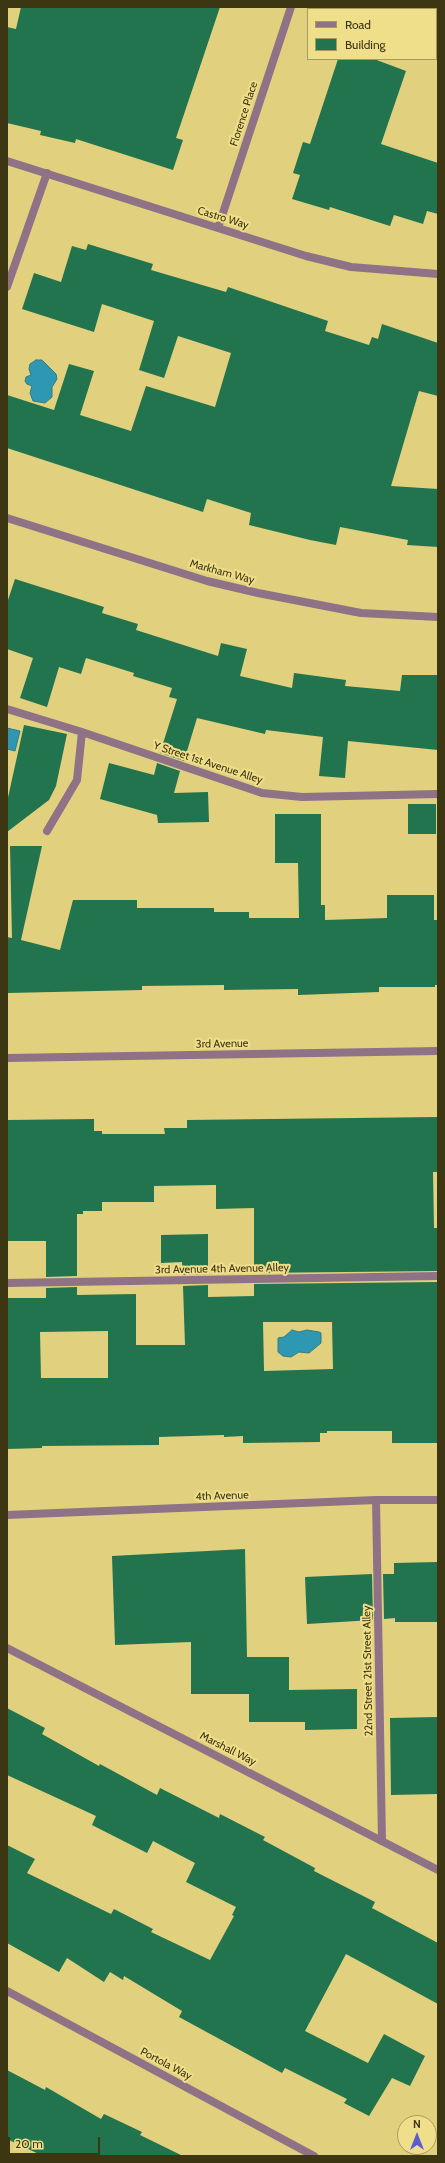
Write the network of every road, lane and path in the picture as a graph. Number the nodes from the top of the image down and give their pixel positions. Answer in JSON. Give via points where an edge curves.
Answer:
{"nodes":[{"id":1,"x":291,"y":7,"type":"edge"},
{"id":2,"x":7,"y":161,"type":"edge"},
{"id":3,"x":46,"y":173,"type":"junction"},
{"id":4,"x":218,"y":228,"type":"junction"},
{"id":5,"x":438,"y":274,"type":"edge"},
{"id":6,"x":7,"y":287,"type":"edge"},
{"id":7,"x":7,"y":518,"type":"edge"},
{"id":8,"x":438,"y":617,"type":"edge"},
{"id":9,"x":7,"y":709,"type":"edge"},
{"id":10,"x":82,"y":732,"type":"junction"},
{"id":11,"x":438,"y":794,"type":"edge"},
{"id":12,"x":46,"y":831,"type":"dead end"},
{"id":13,"x":438,"y":1051,"type":"edge"},
{"id":14,"x":7,"y":1058,"type":"edge"},
{"id":15,"x":438,"y":1276,"type":"edge"},
{"id":16,"x":7,"y":1283,"type":"edge"},
{"id":17,"x":376,"y":1500,"type":"junction"},
{"id":18,"x":438,"y":1500,"type":"edge"},
{"id":19,"x":7,"y":1515,"type":"edge"},
{"id":20,"x":7,"y":1648,"type":"edge"},
{"id":21,"x":382,"y":1841,"type":"junction"},
{"id":22,"x":438,"y":1870,"type":"edge"},
{"id":23,"x":7,"y":1991,"type":"edge"},
{"id":24,"x":314,"y":2156,"type":"edge"}],
"edges":[{"from":1,"to":4,"type":"street","name":"Florence Place"},
{"from":2,"to":3,"type":"street","name":"Castro Way"},
{"from":3,"to":4,"type":"street","name":"Castro Way"},
{"from":3,"to":6,"type":"street"},
{"from":4,"to":5,"type":"street","name":"Castro Way","via":[[306,256],[351,267]]},
{"from":7,"to":8,"type":"street","name":"Markham Way","via":[[207,581],[258,593],[361,613]]},
{"from":9,"to":10,"type":"street","name":"Y Street 1st Avenue Alley"},
{"from":10,"to":11,"type":"street","name":"Y Street 1st Avenue Alley","via":[[262,793],[302,797]]},
{"from":10,"to":12,"type":"street","via":[[77,780]]},
{"from":13,"to":14,"type":"street","name":"3rd Avenue"},
{"from":15,"to":16,"type":"street","name":"3rd Avenue 4th Avenue Alley"},
{"from":17,"to":18,"type":"street","name":"4th Avenue"},
{"from":17,"to":19,"type":"street","name":"4th Avenue"},
{"from":17,"to":21,"type":"street","name":"22nd Street 21st Street Alley"},
{"from":20,"to":21,"type":"street","name":"Marshall Way"},
{"from":21,"to":22,"type":"street","name":"Marshall Way"},
{"from":23,"to":24,"type":"street","name":"Portola Way"}]}
